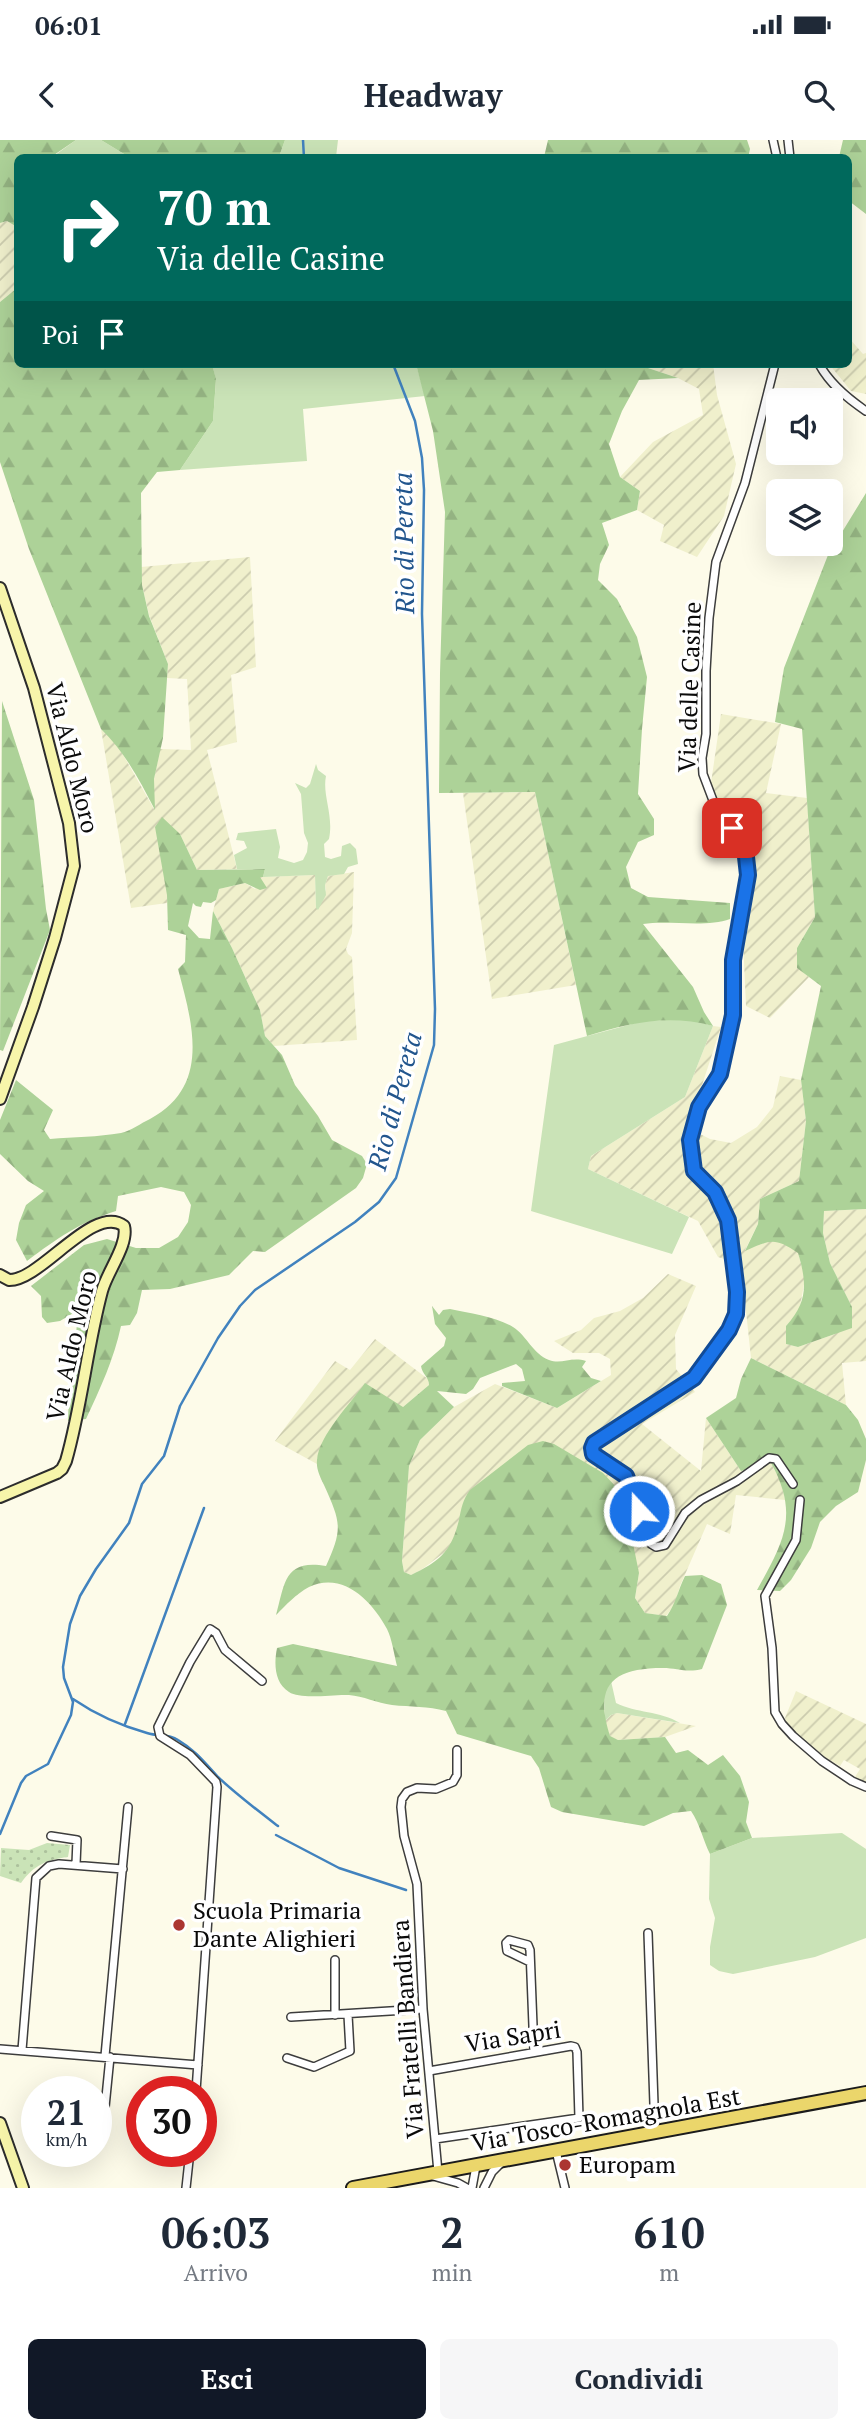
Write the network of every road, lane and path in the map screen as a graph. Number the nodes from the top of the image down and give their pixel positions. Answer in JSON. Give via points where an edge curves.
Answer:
{"nodes":[{"id":1,"x":774,"y":368,"type":"edge"},
{"id":2,"x":821,"y":368,"type":"edge"},
{"id":3,"x":866,"y":411,"type":"edge"},
{"id":4,"x":0,"y":588,"type":"edge"},
{"id":5,"x":0,"y":1099,"type":"edge"},
{"id":6,"x":0,"y":1275,"type":"edge"},
{"id":7,"x":793,"y":1484,"type":"dead end"},
{"id":8,"x":0,"y":1497,"type":"edge"},
{"id":9,"x":800,"y":1500,"type":"dead end"},
{"id":10,"x":262,"y":1681,"type":"dead end"},
{"id":11,"x":457,"y":1751,"type":"dead end"},
{"id":12,"x":866,"y":1787,"type":"edge"},
{"id":13,"x":128,"y":1807,"type":"dead end"},
{"id":14,"x":51,"y":1836,"type":"dead end"},
{"id":15,"x":76,"y":1864,"type":"junction"},
{"id":16,"x":123,"y":1870,"type":"junction"},
{"id":17,"x":648,"y":1933,"type":"dead end"},
{"id":18,"x":335,"y":1960,"type":"dead end"},
{"id":19,"x":530,"y":1962,"type":"dead end"},
{"id":20,"x":423,"y":2009,"type":"junction"},
{"id":21,"x":335,"y":2015,"type":"junction"},
{"id":22,"x":348,"y":2015,"type":"junction"},
{"id":23,"x":291,"y":2017,"type":"dead end"},
{"id":24,"x":0,"y":2049,"type":"edge"},
{"id":25,"x":22,"y":2050,"type":"junction"},
{"id":26,"x":534,"y":2051,"type":"junction"},
{"id":27,"x":107,"y":2056,"type":"junction"},
{"id":28,"x":287,"y":2058,"type":"dead end"},
{"id":29,"x":198,"y":2065,"type":"junction"},
{"id":30,"x":429,"y":2071,"type":"junction"},
{"id":31,"x":104,"y":2076,"type":"edge"},
{"id":32,"x":197,"y":2076,"type":"edge"},
{"id":33,"x":866,"y":2093,"type":"edge"},
{"id":34,"x":0,"y":2123,"type":"edge"},
{"id":35,"x":655,"y":2133,"type":"junction"},
{"id":36,"x":435,"y":2139,"type":"junction"},
{"id":37,"x":556,"y":2151,"type":"junction"},
{"id":38,"x":503,"y":2161,"type":"junction"},
{"id":39,"x":476,"y":2166,"type":"junction"},
{"id":40,"x":188,"y":2167,"type":"edge"},
{"id":41,"x":432,"y":2173,"type":"junction"},
{"id":42,"x":23,"y":2188,"type":"edge"},
{"id":43,"x":186,"y":2188,"type":"edge"},
{"id":44,"x":353,"y":2188,"type":"edge"},
{"id":45,"x":470,"y":2188,"type":"edge"},
{"id":46,"x":485,"y":2188,"type":"edge"},
{"id":47,"x":565,"y":2188,"type":"edge"}],
"edges":[{"from":1,"to":7,"type":"street","name":"Via delle Casine","via":[[745,483],[716,562],[702,758],[717,811],[745,848],[748,875],[733,960],[733,1015],[720,1074],[699,1107],[690,1140],[694,1171],[715,1192],[728,1220],[736,1314],[694,1378],[592,1448],[593,1454],[626,1476],[656,1548],[665,1545],[685,1513],[701,1500],[737,1482],[769,1458],[776,1459]]},
{"from":2,"to":3,"type":"street","via":[[848,399]]},
{"from":4,"to":5,"type":"main road","name":"Via Aldo Moro","via":[[34,688],[69,823],[74,866],[41,984]]},
{"from":6,"to":8,"type":"main road","name":"Via Aldo Moro","via":[[9,1280],[23,1277],[84,1232],[115,1221],[124,1226],[125,1239],[96,1315],[66,1461],[57,1473]]},
{"from":9,"to":12,"type":"street","via":[[796,1540],[765,1596],[775,1712],[793,1736],[822,1761]]},
{"from":10,"to":29,"type":"street","via":[[225,1650],[209,1629],[158,1727],[160,1736],[190,1755],[218,1787]]},
{"from":11,"to":20,"type":"street","name":"Via Fratelli Bandiera","via":[[453,1782],[436,1789],[417,1788],[402,1799],[404,1836],[417,1884]]},
{"from":13,"to":16,"type":"street"},
{"from":14,"to":15,"type":"street","via":[[77,1840]]},
{"from":15,"to":16,"type":"street"},
{"from":15,"to":25,"type":"street","via":[[54,1864],[36,1878]]},
{"from":16,"to":27,"type":"street"},
{"from":17,"to":35,"type":"street"},
{"from":18,"to":21,"type":"street"},
{"from":19,"to":26,"type":"street"},
{"from":20,"to":22,"type":"street"},
{"from":20,"to":30,"type":"street","name":"Via Fratelli Bandiera"},
{"from":21,"to":22,"type":"street"},
{"from":21,"to":23,"type":"street"},
{"from":22,"to":28,"type":"street","via":[[350,2051],[314,2067]]},
{"from":24,"to":25,"type":"street"},
{"from":25,"to":27,"type":"street"},
{"from":26,"to":30,"type":"street","name":"Via Sapri"},
{"from":26,"to":36,"type":"street","name":"Via Sapri","via":[[575,2047],[579,2118]]},
{"from":27,"to":29,"type":"street"},
{"from":27,"to":31,"type":"street"},
{"from":29,"to":32,"type":"street"},
{"from":30,"to":36,"type":"street","name":"Via Fratelli Bandiera"},
{"from":33,"to":35,"type":"main road","name":"Via Tosco-Romagnola Est"},
{"from":34,"to":42,"type":"main road"},
{"from":35,"to":37,"type":"main road","name":"Via Tosco-Romagnola Est"},
{"from":36,"to":41,"type":"street","name":"Via Fratelli Bandiera"},
{"from":37,"to":38,"type":"main road","name":"Via Tosco-Romagnola Est"},
{"from":37,"to":47,"type":"street"},
{"from":38,"to":39,"type":"main road","name":"Via Tosco-Romagnola Est"},
{"from":38,"to":46,"type":"street"},
{"from":39,"to":41,"type":"main road","name":"Via Tosco-Romagnola Est"},
{"from":39,"to":45,"type":"street"},
{"from":39,"to":46,"type":"street"},
{"from":40,"to":43,"type":"street"},
{"from":41,"to":44,"type":"main road","name":"Via Tosco-Romagnola Est"},
{"from":41,"to":45,"type":"street"}]}
